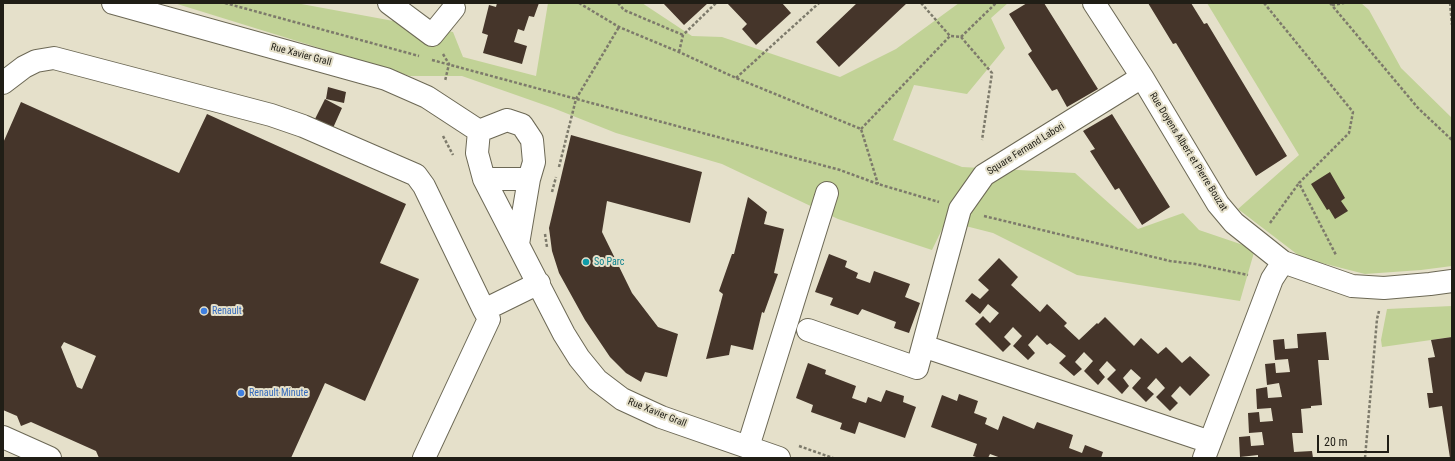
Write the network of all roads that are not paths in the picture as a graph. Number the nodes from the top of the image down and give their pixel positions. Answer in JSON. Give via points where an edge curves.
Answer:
{"nodes":[{"id":1,"x":113,"y":3,"type":"edge"},
{"id":2,"x":389,"y":3,"type":"edge"},
{"id":3,"x":1094,"y":3,"type":"edge"},
{"id":4,"x":454,"y":8,"type":"dead end"},
{"id":5,"x":1142,"y":77,"type":"junction"},
{"id":6,"x":3,"y":84,"type":"edge"},
{"id":7,"x":479,"y":131,"type":"junction"},
{"id":8,"x":484,"y":179,"type":"junction"},
{"id":9,"x":529,"y":179,"type":"junction"},
{"id":10,"x":827,"y":193,"type":"dead end"},
{"id":11,"x":518,"y":244,"type":"junction"},
{"id":12,"x":1278,"y":271,"type":"junction"},
{"id":13,"x":1452,"y":281,"type":"edge"},
{"id":14,"x":539,"y":283,"type":"junction"},
{"id":15,"x":484,"y":310,"type":"junction"},
{"id":16,"x":808,"y":330,"type":"dead end"},
{"id":17,"x":923,"y":346,"type":"junction"},
{"id":18,"x":3,"y":437,"type":"edge"},
{"id":19,"x":748,"y":447,"type":"junction"},
{"id":20,"x":1207,"y":450,"type":"edge"},
{"id":21,"x":50,"y":458,"type":"edge"},
{"id":22,"x":424,"y":458,"type":"edge"},
{"id":23,"x":779,"y":458,"type":"edge"}],
"edges":[{"from":1,"to":7,"type":"street","name":"Rue Xavier Grall","via":[[386,79],[427,97]]},
{"from":2,"to":4,"type":"street","via":[[432,35]]},
{"from":3,"to":5,"type":"street","name":"Rue Doyens Albert et Pierre Bouzat"},
{"from":5,"to":12,"type":"street","name":"Rue Doyens Albert et Pierre Bouzat","via":[[1218,204],[1234,223],[1257,241]]},
{"from":5,"to":17,"type":"street","name":"Square Fernand Labori","via":[[984,175],[960,209]]},
{"from":6,"to":15,"type":"street","via":[[24,67],[36,61],[54,58],[271,115],[303,126],[416,175],[424,186]]},
{"from":7,"to":8,"type":"street","name":"Rue Xavier Grall","via":[[477,153]]},
{"from":7,"to":9,"type":"street","via":[[507,120],[522,125],[532,140],[534,162]]},
{"from":8,"to":9,"type":"street"},
{"from":8,"to":11,"type":"street","name":"Rue Xavier Grall"},
{"from":9,"to":11,"type":"street"},
{"from":10,"to":19,"type":"street"},
{"from":11,"to":14,"type":"street","name":"Rue Xavier Grall"},
{"from":12,"to":13,"type":"street","name":"Rue Doyens Albert et Pierre Bouzat","via":[[1352,286],[1384,288]]},
{"from":12,"to":20,"type":"street"},
{"from":14,"to":15,"type":"street"},
{"from":14,"to":19,"type":"street","name":"Rue Xavier Grall","via":[[564,334],[597,380],[622,399],[661,417]]},
{"from":15,"to":22,"type":"street","via":[[489,319]]},
{"from":16,"to":17,"type":"street","name":"Square Fernand Labori","via":[[917,368]]},
{"from":17,"to":20,"type":"street"},
{"from":18,"to":21,"type":"street"},
{"from":19,"to":23,"type":"street","name":"Rue Xavier Grall"}]}
